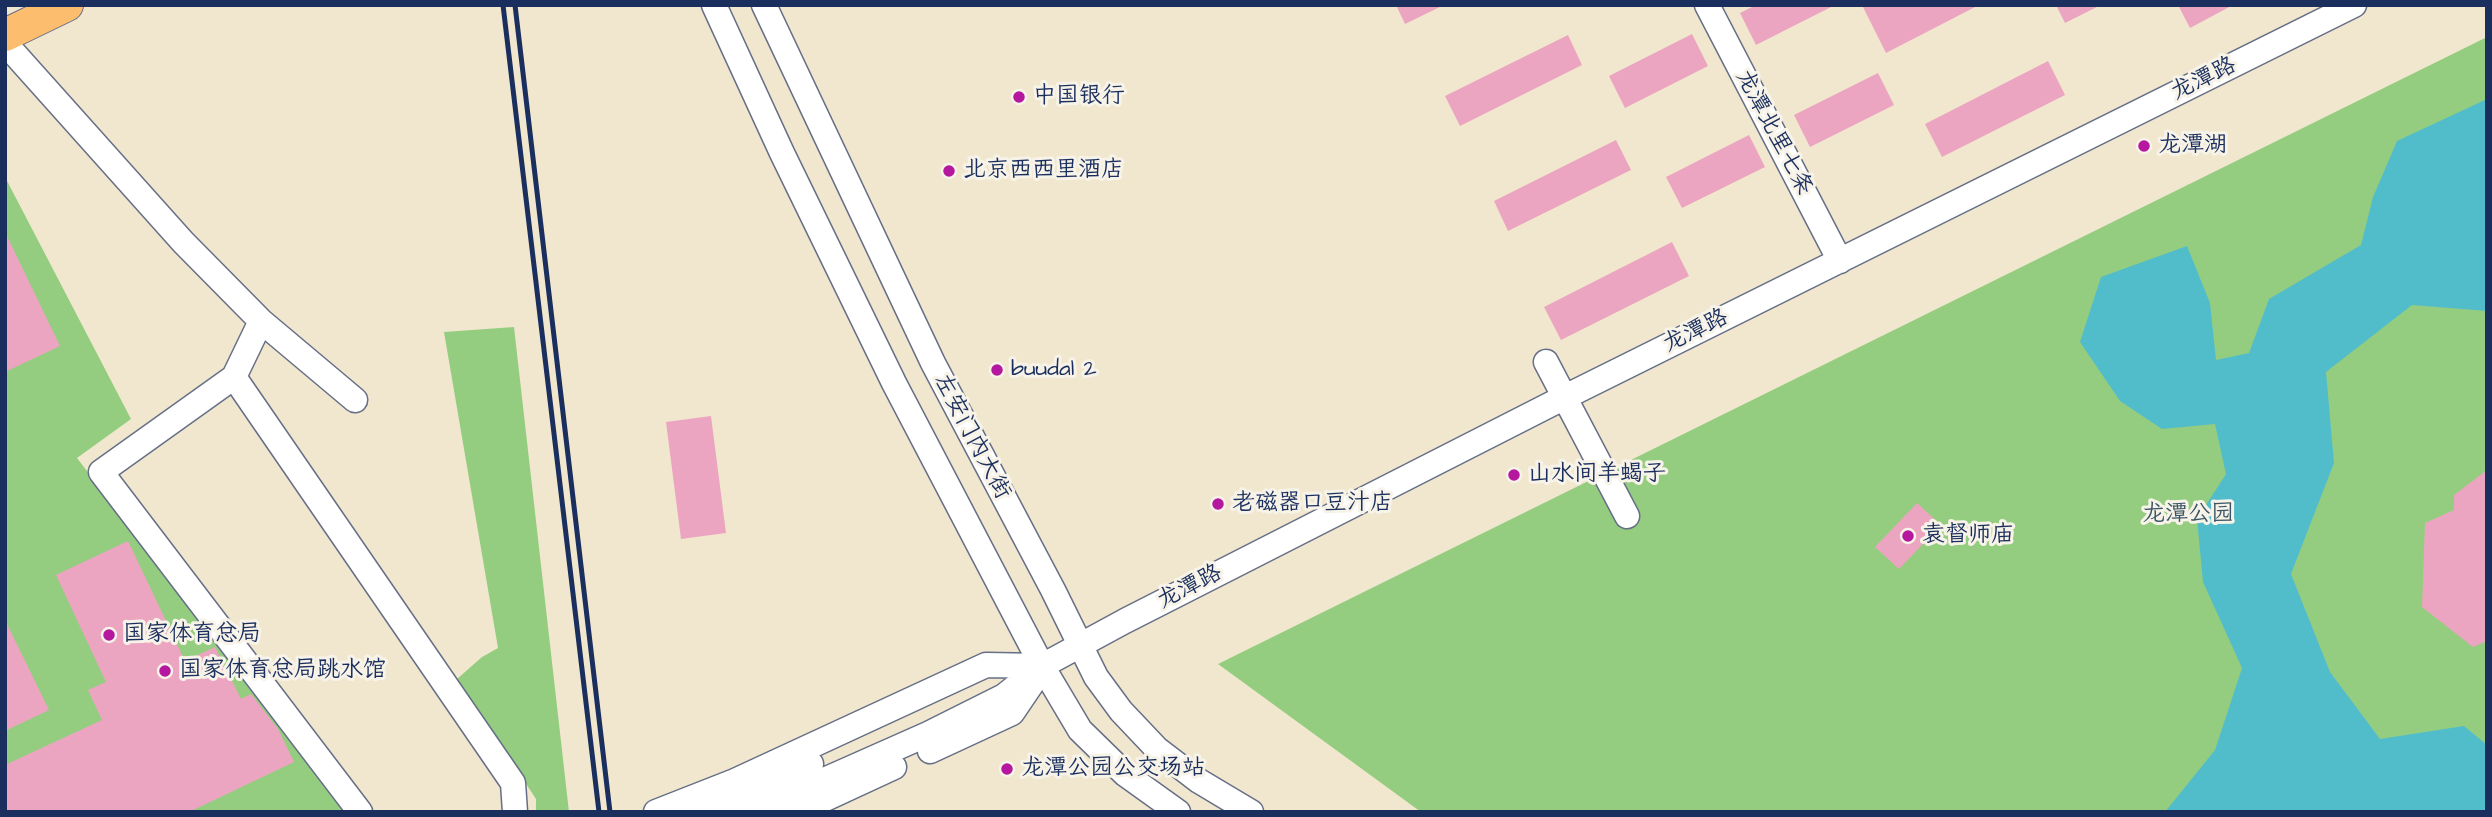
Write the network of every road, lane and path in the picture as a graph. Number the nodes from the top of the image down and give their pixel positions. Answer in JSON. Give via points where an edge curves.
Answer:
{"nodes":[{"id":1,"x":20,"y":5,"type":"edge"},
{"id":2,"x":67,"y":5,"type":"edge"},
{"id":3,"x":714,"y":5,"type":"edge"},
{"id":4,"x":764,"y":5,"type":"edge"},
{"id":5,"x":1707,"y":5,"type":"edge"},
{"id":6,"x":2354,"y":5,"type":"edge"},
{"id":7,"x":5,"y":12,"type":"edge"},
{"id":8,"x":8,"y":41,"type":"edge"},
{"id":9,"x":1840,"y":261,"type":"junction"},
{"id":10,"x":261,"y":321,"type":"junction"},
{"id":11,"x":1546,"y":362,"type":"dead end"},
{"id":12,"x":234,"y":377,"type":"junction"},
{"id":13,"x":1565,"y":397,"type":"junction"},
{"id":14,"x":355,"y":400,"type":"dead end"},
{"id":15,"x":1627,"y":516,"type":"dead end"},
{"id":16,"x":1080,"y":645,"type":"junction"},
{"id":17,"x":1042,"y":666,"type":"junction"},
{"id":18,"x":360,"y":812,"type":"edge"},
{"id":19,"x":515,"y":812,"type":"edge"},
{"id":20,"x":656,"y":812,"type":"edge"},
{"id":21,"x":706,"y":812,"type":"edge"},
{"id":22,"x":752,"y":812,"type":"edge"},
{"id":23,"x":797,"y":812,"type":"edge"},
{"id":24,"x":1178,"y":812,"type":"edge"},
{"id":25,"x":1251,"y":812,"type":"edge"}],
"edges":[{"from":1,"to":7,"type":"main road"},
{"from":2,"to":8,"type":"main road"},
{"from":3,"to":17,"type":"street","name":"左安门内大街","via":[[894,383]]},
{"from":4,"to":16,"type":"street","name":"左安门内大街","via":[[933,363]]},
{"from":5,"to":9,"type":"street","name":"龙潭北里七条"},
{"from":6,"to":9,"type":"street","name":"龙潭路"},
{"from":8,"to":10,"type":"street","via":[[183,242]]},
{"from":9,"to":13,"type":"street","name":"龙潭路"},
{"from":10,"to":12,"type":"street"},
{"from":10,"to":14,"type":"street"},
{"from":11,"to":13,"type":"street"},
{"from":12,"to":18,"type":"street","via":[[101,472]]},
{"from":12,"to":19,"type":"street","via":[[513,783]]},
{"from":13,"to":15,"type":"street"},
{"from":13,"to":16,"type":"street","name":"龙潭路"},
{"from":16,"to":17,"type":"street","name":"龙潭路"},
{"from":16,"to":25,"type":"street","name":"左安门内大街","via":[[1121,711],[1157,749]]},
{"from":17,"to":20,"type":"street","via":[[986,664],[735,781]]},
{"from":17,"to":21,"type":"street","name":"龙潭路","via":[[992,676]]},
{"from":17,"to":22,"type":"street","name":"龙潭路","via":[[1004,696]]},
{"from":17,"to":23,"type":"street","name":"龙潭路","via":[[1012,713]]},
{"from":17,"to":24,"type":"street","name":"左安门内大街","via":[[1080,730],[1125,774]]}]}
